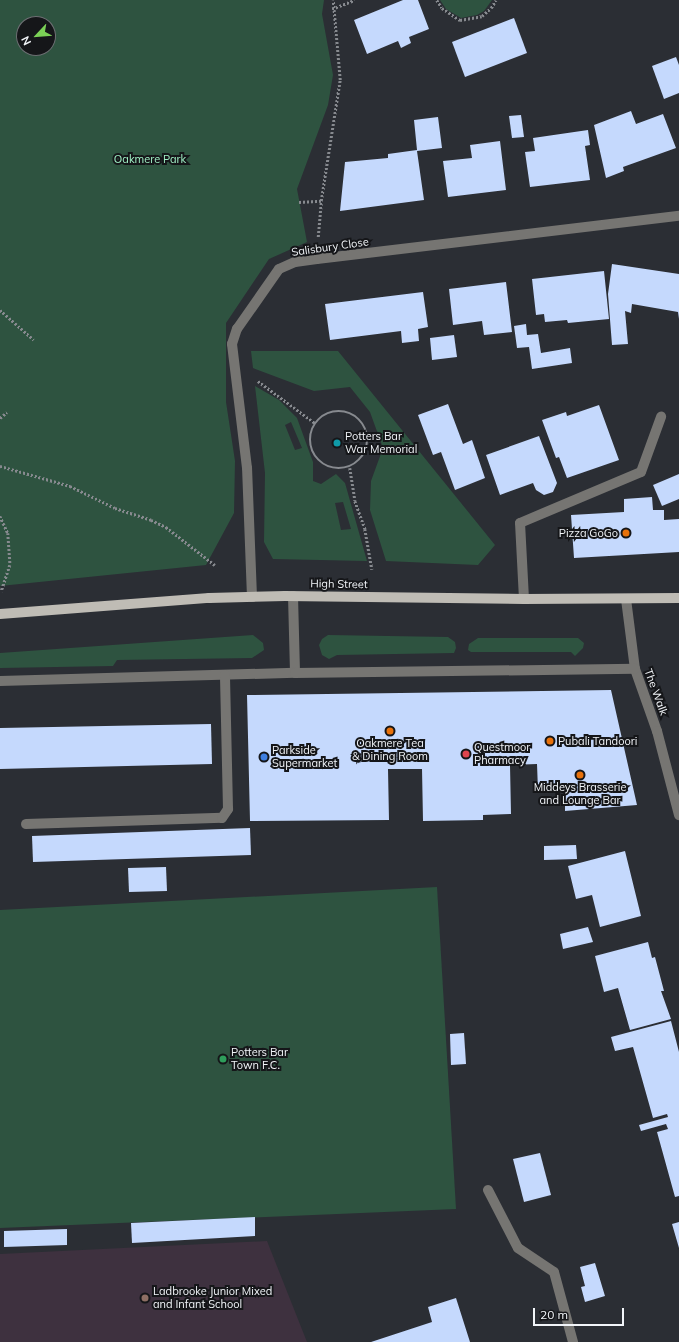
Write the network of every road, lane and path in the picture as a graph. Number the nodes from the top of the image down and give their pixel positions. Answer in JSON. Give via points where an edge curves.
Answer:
{"nodes":[{"id":1,"x":333,"y":0,"type":"edge"},
{"id":2,"x":354,"y":0,"type":"edge"},
{"id":3,"x":437,"y":0,"type":"edge"},
{"id":4,"x":496,"y":0,"type":"edge"},
{"id":5,"x":332,"y":9,"type":"junction"},
{"id":6,"x":321,"y":201,"type":"junction"},
{"id":7,"x":299,"y":202,"type":"dead end"},
{"id":8,"x":679,"y":216,"type":"edge"},
{"id":9,"x":317,"y":259,"type":"junction"},
{"id":10,"x":0,"y":310,"type":"edge"},
{"id":11,"x":34,"y":340,"type":"dead end"},
{"id":12,"x":236,"y":380,"type":"junction"},
{"id":13,"x":7,"y":412,"type":"dead end"},
{"id":14,"x":662,"y":417,"type":"dead end"},
{"id":15,"x":0,"y":418,"type":"edge"},
{"id":16,"x":315,"y":423,"type":"junction"},
{"id":17,"x":0,"y":466,"type":"edge"},
{"id":18,"x":350,"y":468,"type":"junction"},
{"id":19,"x":0,"y":516,"type":"edge"},
{"id":20,"x":215,"y":564,"type":"dead end"},
{"id":21,"x":372,"y":568,"type":"dead end"},
{"id":22,"x":1,"y":592,"type":"dead end"},
{"id":23,"x":293,"y":596,"type":"junction"},
{"id":24,"x":252,"y":597,"type":"junction"},
{"id":25,"x":679,"y":598,"type":"edge"},
{"id":26,"x":524,"y":599,"type":"junction"},
{"id":27,"x":626,"y":599,"type":"junction"},
{"id":28,"x":0,"y":614,"type":"edge"},
{"id":29,"x":635,"y":669,"type":"junction"},
{"id":30,"x":295,"y":672,"type":"junction"},
{"id":31,"x":225,"y":675,"type":"junction"},
{"id":32,"x":0,"y":681,"type":"edge"},
{"id":33,"x":679,"y":815,"type":"edge"},
{"id":34,"x":26,"y":824,"type":"dead end"},
{"id":35,"x":488,"y":1190,"type":"dead end"},
{"id":36,"x":573,"y":1342,"type":"edge"}],
"edges":[{"from":1,"to":5,"type":"path"},
{"from":2,"to":5,"type":"path"},
{"from":3,"to":4,"type":"path","via":[[442,8],[460,20],[482,16],[492,8]]},
{"from":5,"to":6,"type":"path","via":[[340,80]]},
{"from":6,"to":7,"type":"path"},
{"from":6,"to":9,"type":"path"},
{"from":8,"to":9,"type":"street","name":"Salisbury Close"},
{"from":9,"to":12,"type":"street","name":"Salisbury Close","via":[[295,262],[279,269],[237,329],[232,344]]},
{"from":10,"to":11,"type":"path"},
{"from":12,"to":16,"type":"path","via":[[254,378]]},
{"from":12,"to":24,"type":"street","name":"Salisbury Close","via":[[247,468]]},
{"from":13,"to":15,"type":"path"},
{"from":14,"to":26,"type":"street","via":[[641,472],[520,523]]},
{"from":16,"to":18,"type":"path","via":[[309,441],[316,458],[332,469]]},
{"from":16,"to":18,"type":"path","via":[[331,412],[351,413],[359,418],[365,426],[368,445],[365,455]]},
{"from":17,"to":20,"type":"path","via":[[70,486],[115,508],[151,520],[166,527]]},
{"from":18,"to":21,"type":"path","via":[[355,501],[365,529]]},
{"from":19,"to":22,"type":"path","via":[[8,533],[10,565]]},
{"from":23,"to":24,"type":"main road","name":"High Street"},
{"from":23,"to":26,"type":"main road","name":"High Street"},
{"from":23,"to":30,"type":"street"},
{"from":24,"to":28,"type":"main road","name":"High Street"},
{"from":25,"to":27,"type":"main road","name":"High Street"},
{"from":26,"to":27,"type":"main road","name":"High Street"},
{"from":27,"to":29,"type":"street","name":"The Walk"},
{"from":29,"to":30,"type":"street"},
{"from":29,"to":33,"type":"street","name":"The Walk","via":[[657,731]]},
{"from":30,"to":31,"type":"street"},
{"from":31,"to":32,"type":"street"},
{"from":31,"to":34,"type":"street","via":[[228,809],[222,818]]},
{"from":35,"to":36,"type":"street","via":[[518,1248],[554,1272]]}]}
